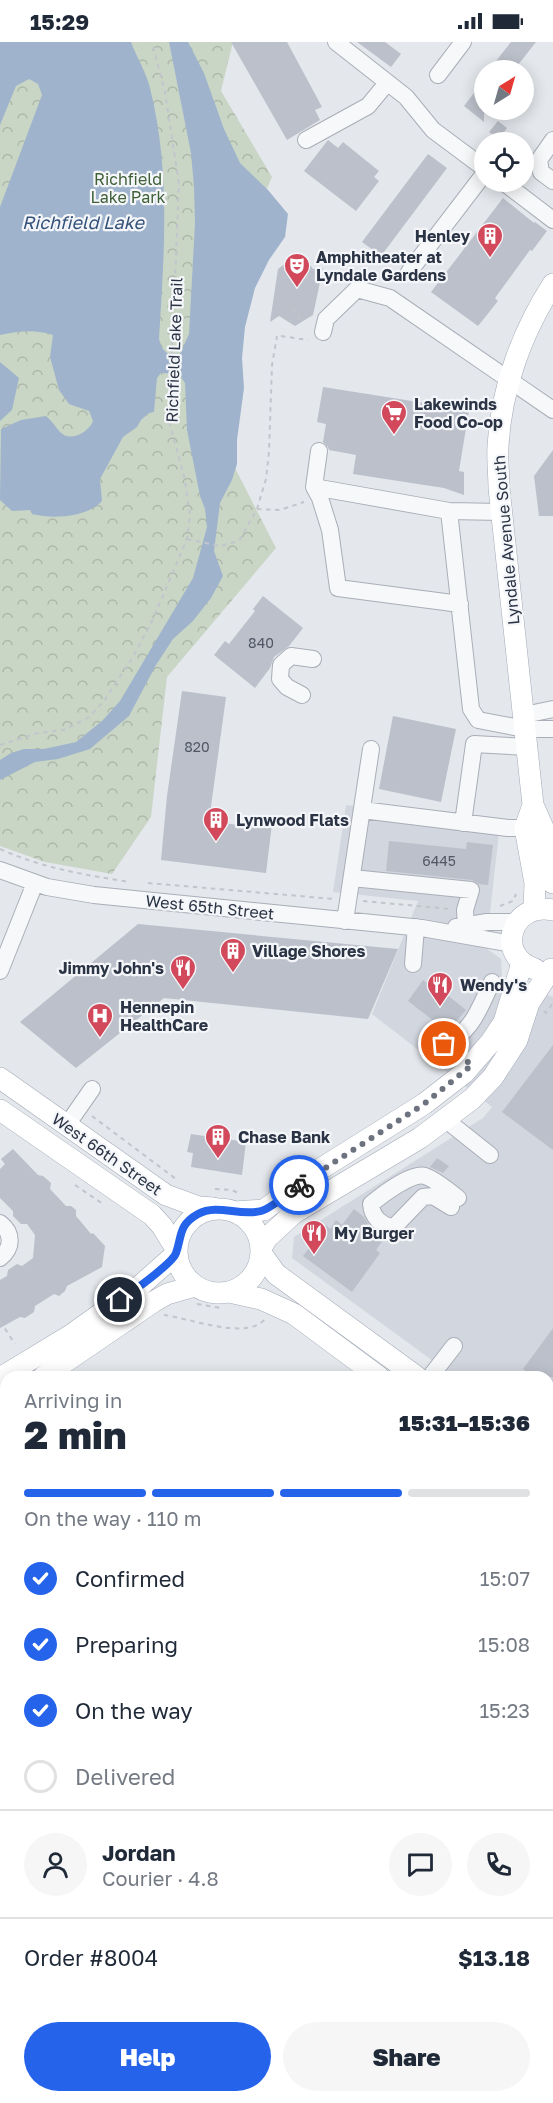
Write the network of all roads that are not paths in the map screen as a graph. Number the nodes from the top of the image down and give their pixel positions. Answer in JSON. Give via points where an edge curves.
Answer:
{"nodes":[{"id":1,"x":336,"y":42,"type":"edge"},
{"id":2,"x":463,"y":42,"type":"edge"},
{"id":3,"x":438,"y":75,"type":"dead end"},
{"id":4,"x":387,"y":83,"type":"junction"},
{"id":5,"x":306,"y":140,"type":"dead end"},
{"id":6,"x":553,"y":140,"type":"edge"},
{"id":7,"x":474,"y":161,"type":"edge"},
{"id":8,"x":553,"y":181,"type":"edge"},
{"id":9,"x":474,"y":187,"type":"edge"},
{"id":10,"x":516,"y":192,"type":"edge"},
{"id":11,"x":553,"y":220,"type":"edge"},
{"id":12,"x":409,"y":272,"type":"dead end"},
{"id":13,"x":553,"y":284,"type":"edge"},
{"id":14,"x":315,"y":336,"type":"road end"},
{"id":15,"x":509,"y":379,"type":"junction"},
{"id":16,"x":553,"y":410,"type":"edge"},
{"id":17,"x":319,"y":451,"type":"dead end"},
{"id":18,"x":317,"y":492,"type":"junction"},
{"id":19,"x":449,"y":511,"type":"junction"},
{"id":20,"x":502,"y":512,"type":"junction"},
{"id":21,"x":460,"y":604,"type":"junction"},
{"id":22,"x":313,"y":659,"type":"dead end"},
{"id":23,"x":302,"y":695,"type":"dead end"},
{"id":24,"x":553,"y":709,"type":"edge"},
{"id":25,"x":553,"y":729,"type":"edge"},
{"id":26,"x":526,"y":730,"type":"junction"},
{"id":27,"x":370,"y":748,"type":"dead end"},
{"id":28,"x":533,"y":806,"type":"junction"},
{"id":29,"x":362,"y":810,"type":"junction"},
{"id":30,"x":463,"y":823,"type":"junction"},
{"id":31,"x":525,"y":828,"type":"junction"},
{"id":32,"x":0,"y":870,"type":"edge"},
{"id":33,"x":352,"y":878,"type":"junction"},
{"id":34,"x":35,"y":883,"type":"junction"},
{"id":35,"x":553,"y":883,"type":"edge"},
{"id":36,"x":535,"y":914,"type":"edge"},
{"id":37,"x":465,"y":918,"type":"junction"},
{"id":38,"x":345,"y":921,"type":"junction"},
{"id":39,"x":419,"y":928,"type":"junction"},
{"id":40,"x":517,"y":953,"type":"junction"},
{"id":41,"x":413,"y":964,"type":"dead end"},
{"id":42,"x":552,"y":969,"type":"edge"},
{"id":43,"x":0,"y":970,"type":"edge"},
{"id":44,"x":492,"y":982,"type":"dead end"},
{"id":45,"x":472,"y":1065,"type":"junction"},
{"id":46,"x":0,"y":1078,"type":"edge"},
{"id":47,"x":92,"y":1089,"type":"dead end"},
{"id":48,"x":0,"y":1110,"type":"edge"},
{"id":49,"x":446,"y":1120,"type":"junction"},
{"id":50,"x":67,"y":1125,"type":"junction"},
{"id":51,"x":490,"y":1155,"type":"dead end"},
{"id":52,"x":454,"y":1202,"type":"joint"},
{"id":53,"x":234,"y":1205,"type":"junction"},
{"id":54,"x":0,"y":1223,"type":"edge"},
{"id":55,"x":261,"y":1251,"type":"junction"},
{"id":56,"x":176,"y":1252,"type":"junction"},
{"id":57,"x":0,"y":1258,"type":"edge"},
{"id":58,"x":193,"y":1294,"type":"junction"},
{"id":59,"x":229,"y":1300,"type":"junction"},
{"id":60,"x":454,"y":1346,"type":"dead end"},
{"id":61,"x":51,"y":1347,"type":"junction"},
{"id":62,"x":12,"y":1371,"type":"edge"},
{"id":63,"x":25,"y":1371,"type":"edge"},
{"id":64,"x":53,"y":1371,"type":"edge"},
{"id":65,"x":371,"y":1371,"type":"edge"},
{"id":66,"x":409,"y":1371,"type":"edge"},
{"id":67,"x":435,"y":1371,"type":"edge"}],
"edges":[{"from":1,"to":4,"type":"street"},
{"from":2,"to":3,"type":"street"},
{"from":4,"to":5,"type":"street","via":[[368,106]]},
{"from":4,"to":7,"type":"street","via":[[406,97],[433,130]]},
{"from":6,"to":8,"type":"street","via":[[539,160],[541,172]]},
{"from":9,"to":12,"type":"street"},
{"from":10,"to":11,"type":"street"},
{"from":13,"to":15,"type":"main road","name":"Lyndale Avenue South","via":[[528,330]]},
{"from":14,"to":15,"type":"street","via":[[326,319],[357,289],[390,298]]},
{"from":15,"to":16,"type":"street"},
{"from":15,"to":20,"type":"main road","name":"Lyndale Avenue South","via":[[498,447]]},
{"from":17,"to":18,"type":"street"},
{"from":18,"to":19,"type":"street"},
{"from":18,"to":21,"type":"street","via":[[330,530],[338,588]]},
{"from":19,"to":20,"type":"street"},
{"from":19,"to":21,"type":"street"},
{"from":20,"to":26,"type":"main road","name":"Lyndale Avenue South"},
{"from":21,"to":26,"type":"street","via":[[471,709],[478,720]]},
{"from":22,"to":23,"type":"street","via":[[291,656],[280,665],[280,679]]},
{"from":24,"to":26,"type":"street"},
{"from":25,"to":26,"type":"street"},
{"from":26,"to":28,"type":"main road","name":"Lyndale Avenue South"},
{"from":26,"to":30,"type":"street","via":[[474,744]]},
{"from":27,"to":29,"type":"street"},
{"from":28,"to":31,"type":"main road","name":"Lyndale Avenue South"},
{"from":28,"to":35,"type":"main road","name":"Lyndale Avenue South","via":[[546,832]]},
{"from":29,"to":30,"type":"street"},
{"from":29,"to":33,"type":"street"},
{"from":30,"to":31,"type":"street"},
{"from":31,"to":36,"type":"main road","via":[[535,883]]},
{"from":32,"to":34,"type":"street","name":"West 65th Street"},
{"from":33,"to":37,"type":"street","via":[[471,890]]},
{"from":33,"to":38,"type":"street"},
{"from":34,"to":38,"type":"street","name":"West 65th Street","via":[[94,895]]},
{"from":34,"to":43,"type":"street"},
{"from":36,"to":37,"type":"street","name":"West 65th Street","via":[[487,922]]},
{"from":36,"to":40,"type":"main road","via":[[513,929]]},
{"from":37,"to":39,"type":"street","name":"West 65th Street"},
{"from":38,"to":39,"type":"street","name":"West 65th Street"},
{"from":39,"to":40,"type":"street","name":"West 65th Street"},
{"from":39,"to":41,"type":"street"},
{"from":40,"to":42,"type":"main road","via":[[531,968]]},
{"from":40,"to":45,"type":"main road","via":[[504,1022]]},
{"from":42,"to":49,"type":"main road","via":[[529,1003],[517,1041],[503,1063],[472,1099]]},
{"from":44,"to":45,"type":"street","via":[[473,1021],[458,1038],[444,1044]]},
{"from":45,"to":53,"type":"main road","via":[[424,1104],[314,1173],[264,1210]]},
{"from":46,"to":50,"type":"main road","name":"West 66th Street"},
{"from":47,"to":50,"type":"street"},
{"from":48,"to":56,"type":"main road","name":"West 66th Street","via":[[152,1215]]},
{"from":49,"to":51,"type":"street"},
{"from":49,"to":55,"type":"main road","via":[[294,1213],[267,1238]]},
{"from":50,"to":53,"type":"main road","name":"West 66th Street","via":[[166,1196],[199,1208]]},
{"from":52,"to":52,"type":"street","via":[[423,1197],[394,1227],[378,1221],[371,1204],[416,1175],[424,1176]]},
{"from":53,"to":55,"type":"main road","via":[[253,1227]]},
{"from":53,"to":56,"type":"main road","via":[[203,1212],[186,1224]]},
{"from":54,"to":57,"type":"street","via":[[8,1230],[10,1244]]},
{"from":55,"to":59,"type":"main road","via":[[256,1270]]},
{"from":55,"to":66,"type":"main road","via":[[276,1274]]},
{"from":56,"to":58,"type":"main road"},
{"from":56,"to":61,"type":"main road","via":[[141,1286]]},
{"from":58,"to":59,"type":"main road","via":[[206,1291]]},
{"from":58,"to":64,"type":"main road","via":[[167,1294]]},
{"from":59,"to":65,"type":"main road","via":[[261,1299],[294,1314]]},
{"from":60,"to":67,"type":"street"},
{"from":61,"to":62,"type":"main road"},
{"from":61,"to":63,"type":"main road"}]}
